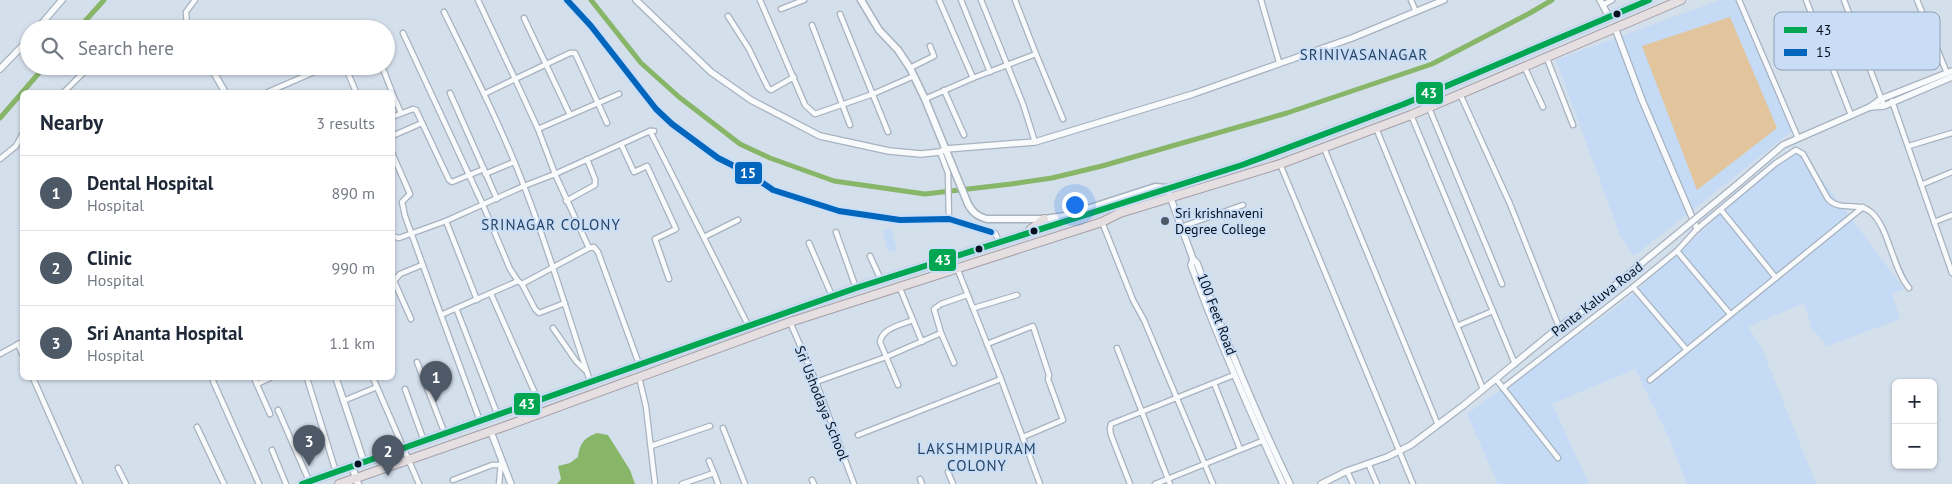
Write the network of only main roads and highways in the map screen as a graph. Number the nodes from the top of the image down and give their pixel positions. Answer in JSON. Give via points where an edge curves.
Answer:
{"nodes":[{"id":1,"x":861,"y":0,"type":"edge"},
{"id":2,"x":1649,"y":0,"type":"edge"},
{"id":3,"x":1681,"y":0,"type":"edge"},
{"id":4,"x":1215,"y":173,"type":"junction"},
{"id":5,"x":1217,"y":185,"type":"junction"},
{"id":6,"x":1167,"y":188,"type":"junction"},
{"id":7,"x":1044,"y":219,"type":"junction"},
{"id":8,"x":1022,"y":234,"type":"junction"},
{"id":9,"x":352,"y":466,"type":"junction"},
{"id":10,"x":357,"y":481,"type":"edge"},
{"id":11,"x":308,"y":483,"type":"edge"},
{"id":12,"x":338,"y":484,"type":"edge"}],
"edges":[{"from":1,"to":7,"type":"main road","via":[[879,30],[910,68],[943,151],[950,159],[972,212],[987,219]]},
{"from":2,"to":4,"type":"highway","via":[[1404,104]]},
{"from":3,"to":5,"type":"highway","via":[[1429,108]]},
{"from":4,"to":5,"type":"highway"},
{"from":4,"to":6,"type":"highway"},
{"from":5,"to":10,"type":"highway","via":[[1120,212],[1102,222],[790,322]]},
{"from":6,"to":7,"type":"main road","via":[[1155,187],[1085,211]]},
{"from":6,"to":8,"type":"highway"},
{"from":7,"to":8,"type":"highway"},
{"from":8,"to":9,"type":"highway","via":[[748,325]]},
{"from":9,"to":10,"type":"main road"},
{"from":9,"to":11,"type":"highway"},
{"from":10,"to":12,"type":"highway"}]}
